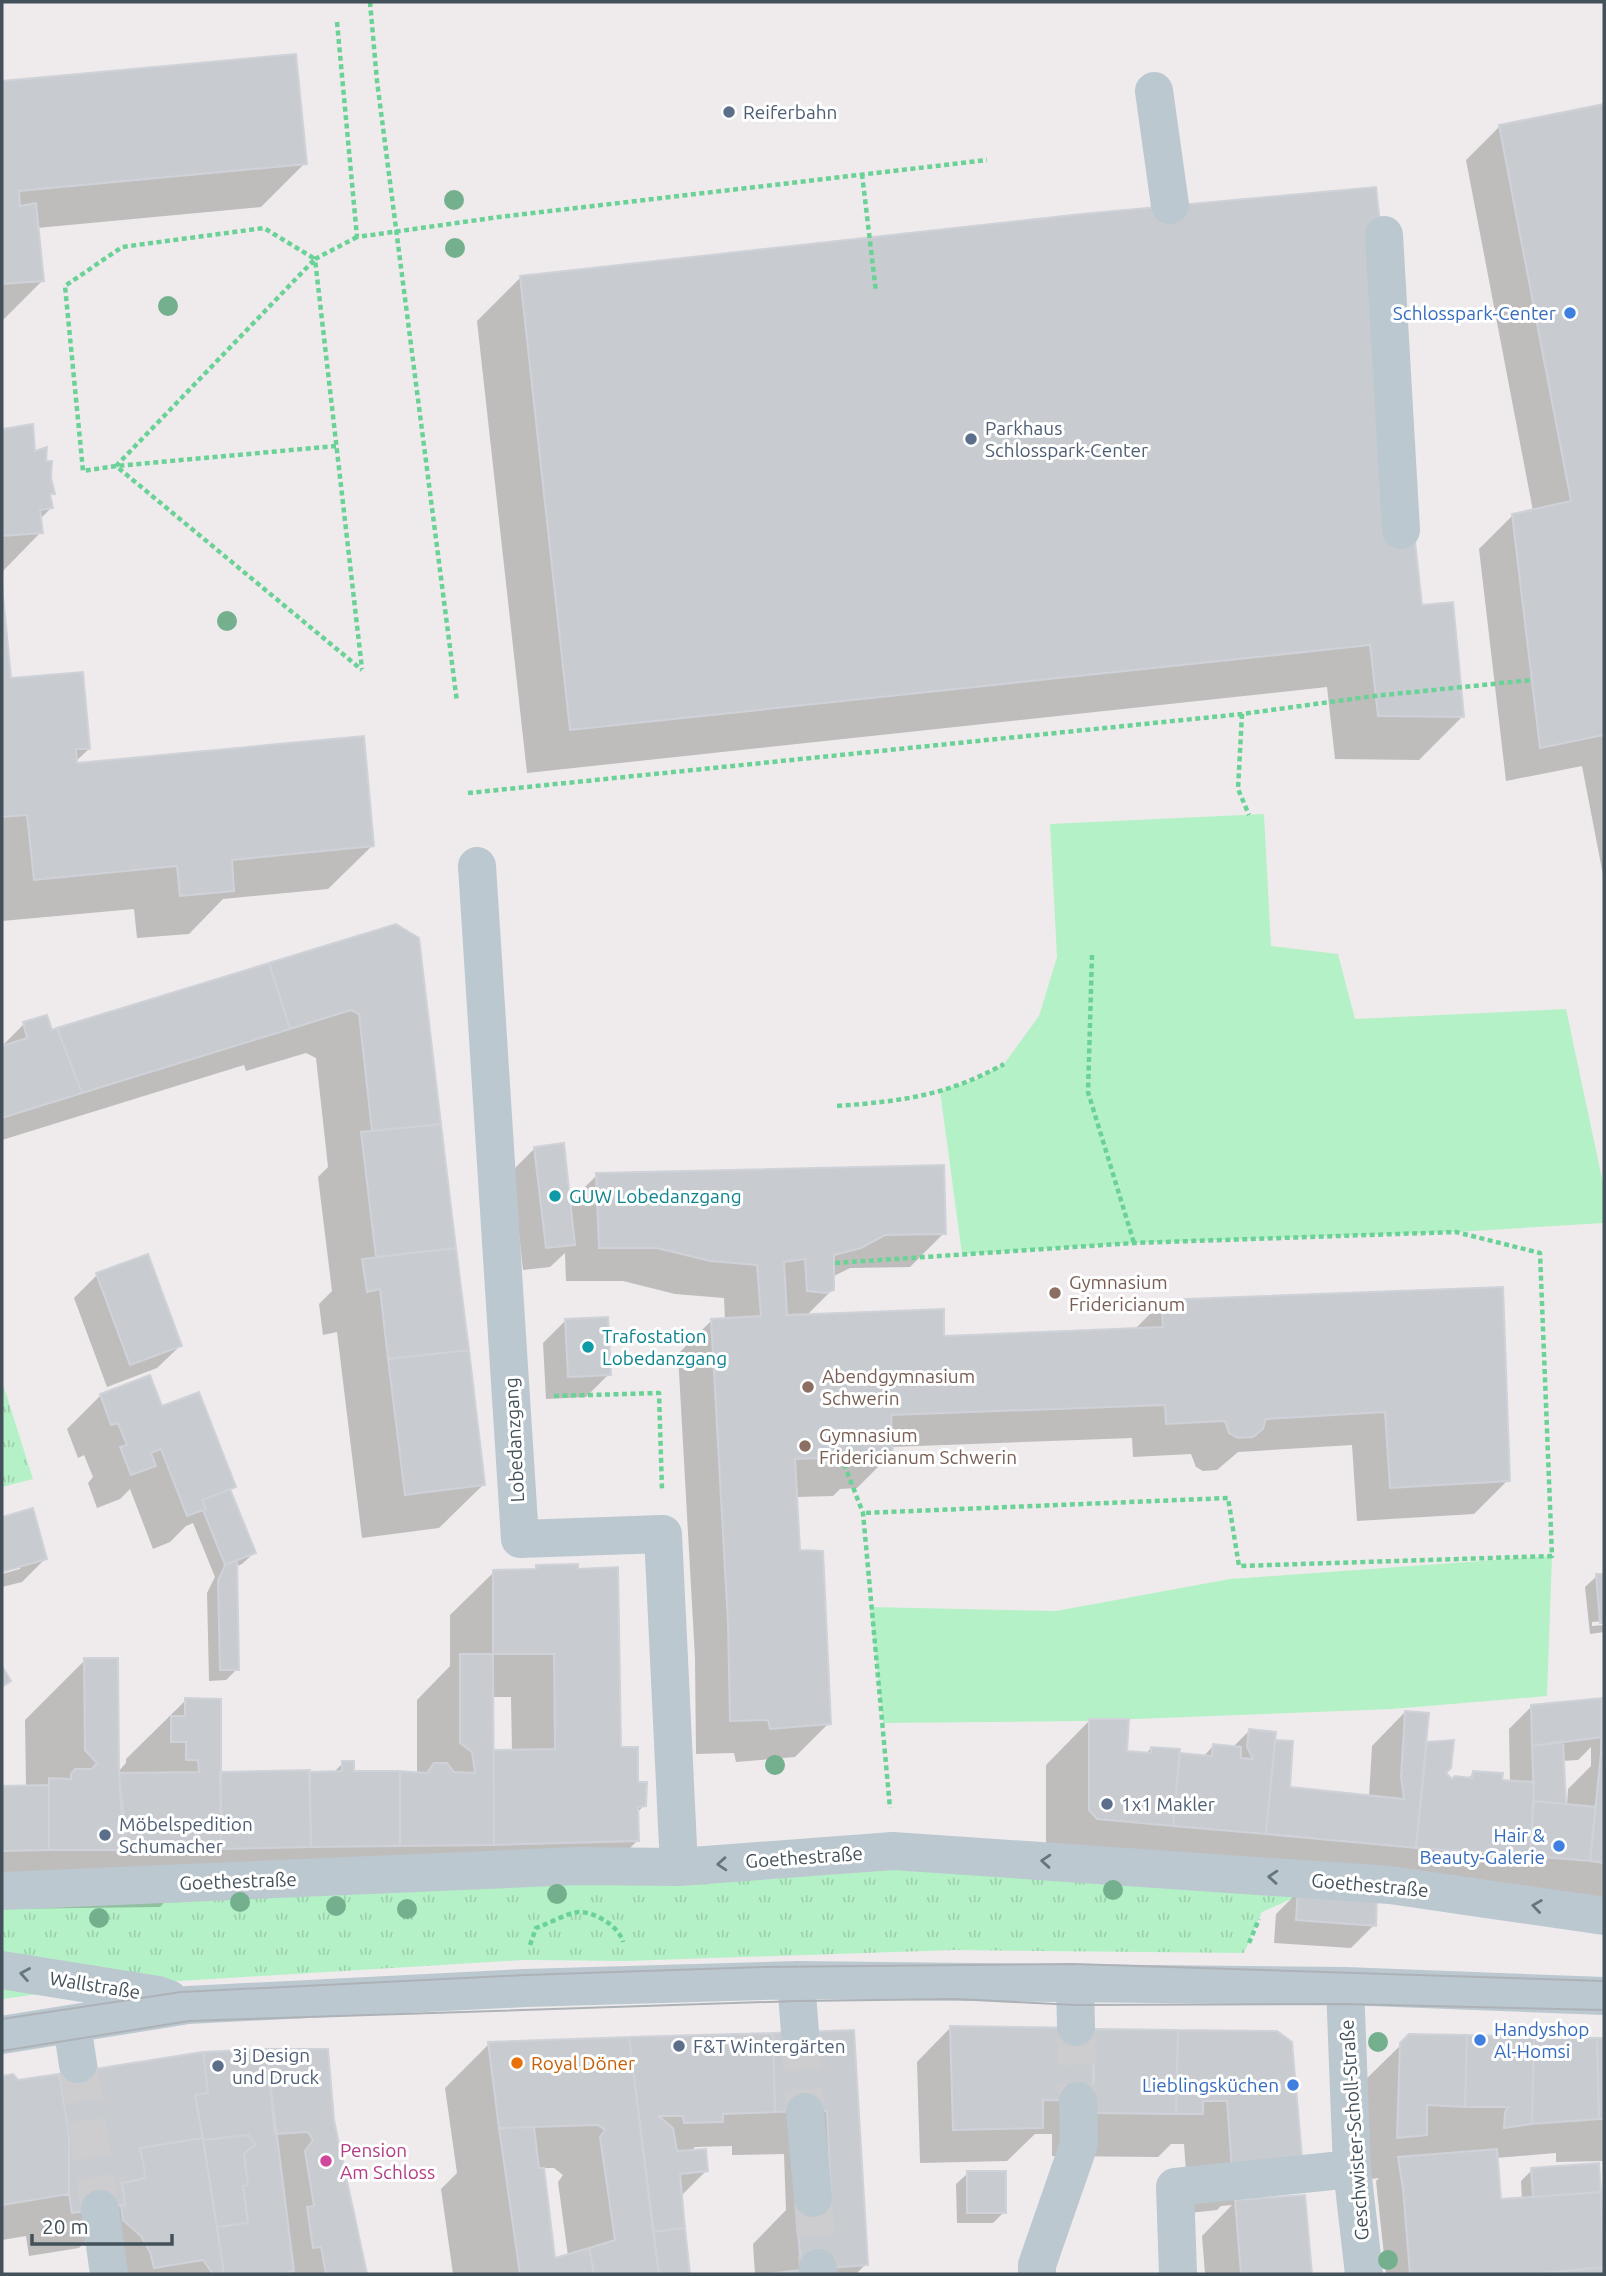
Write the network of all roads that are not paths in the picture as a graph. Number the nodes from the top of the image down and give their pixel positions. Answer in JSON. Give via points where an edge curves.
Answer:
{"nodes":[{"id":1,"x":1154,"y":92,"type":"dead end"},
{"id":2,"x":1170,"y":205,"type":"dead end"},
{"id":3,"x":1384,"y":235,"type":"dead end"},
{"id":4,"x":1401,"y":530,"type":"dead end"},
{"id":5,"x":477,"y":866,"type":"dead end"},
{"id":6,"x":679,"y":1867,"type":"junction"},
{"id":7,"x":2,"y":1891,"type":"edge"},
{"id":8,"x":1604,"y":1916,"type":"edge"},
{"id":9,"x":2,"y":1970,"type":"edge"},
{"id":10,"x":796,"y":1980,"type":"junction"},
{"id":11,"x":1075,"y":1983,"type":"junction"},
{"id":12,"x":1345,"y":1986,"type":"junction"},
{"id":13,"x":1604,"y":1996,"type":"edge"},
{"id":14,"x":188,"y":2005,"type":"junction"},
{"id":15,"x":72,"y":2025,"type":"junction"},
{"id":16,"x":1076,"y":2027,"type":"tunnel mouth"},
{"id":17,"x":800,"y":2032,"type":"tunnel mouth"},
{"id":18,"x":2,"y":2035,"type":"edge"},
{"id":19,"x":78,"y":2064,"type":"tunnel mouth"},
{"id":20,"x":1078,"y":2101,"type":"tunnel mouth"},
{"id":21,"x":806,"y":2112,"type":"tunnel mouth"},
{"id":22,"x":1352,"y":2169,"type":"junction"},
{"id":23,"x":813,"y":2197,"type":"tunnel mouth"},
{"id":24,"x":100,"y":2209,"type":"tunnel mouth"},
{"id":25,"x":109,"y":2274,"type":"edge"},
{"id":26,"x":1037,"y":2274,"type":"edge"},
{"id":27,"x":1178,"y":2274,"type":"edge"},
{"id":28,"x":1364,"y":2274,"type":"edge"}],
"edges":[{"from":1,"to":2,"type":"street"},
{"from":3,"to":4,"type":"street"},
{"from":5,"to":6,"type":"street","name":"Lobedanzgang","via":[[520,1539],[663,1534]]},
{"from":6,"to":7,"type":"street","name":"Goethestraße","via":[[577,1866]]},
{"from":8,"to":6,"type":"street","name":"Goethestraße","one_way":true,"via":[[1390,1885],[893,1851]]},
{"from":14,"to":9,"type":"street","name":"Wallstraße","one_way":true,"via":[[158,1995]]},
{"from":10,"to":11,"type":"street"},
{"from":10,"to":14,"type":"street"},
{"from":10,"to":17,"type":"street"},
{"from":11,"to":12,"type":"street"},
{"from":11,"to":16,"type":"street"},
{"from":12,"to":13,"type":"street"},
{"from":12,"to":22,"type":"street","name":"Geschwister-Scholl-Straße"},
{"from":14,"to":15,"type":"street"},
{"from":15,"to":18,"type":"street"},
{"from":15,"to":19,"type":"street"},
{"from":20,"to":26,"type":"street","via":[[1079,2144]]},
{"from":21,"to":23,"type":"street"},
{"from":22,"to":27,"type":"street","via":[[1175,2187]]},
{"from":22,"to":28,"type":"street","name":"Geschwister-Scholl-Straße"},
{"from":24,"to":25,"type":"street"}]}
